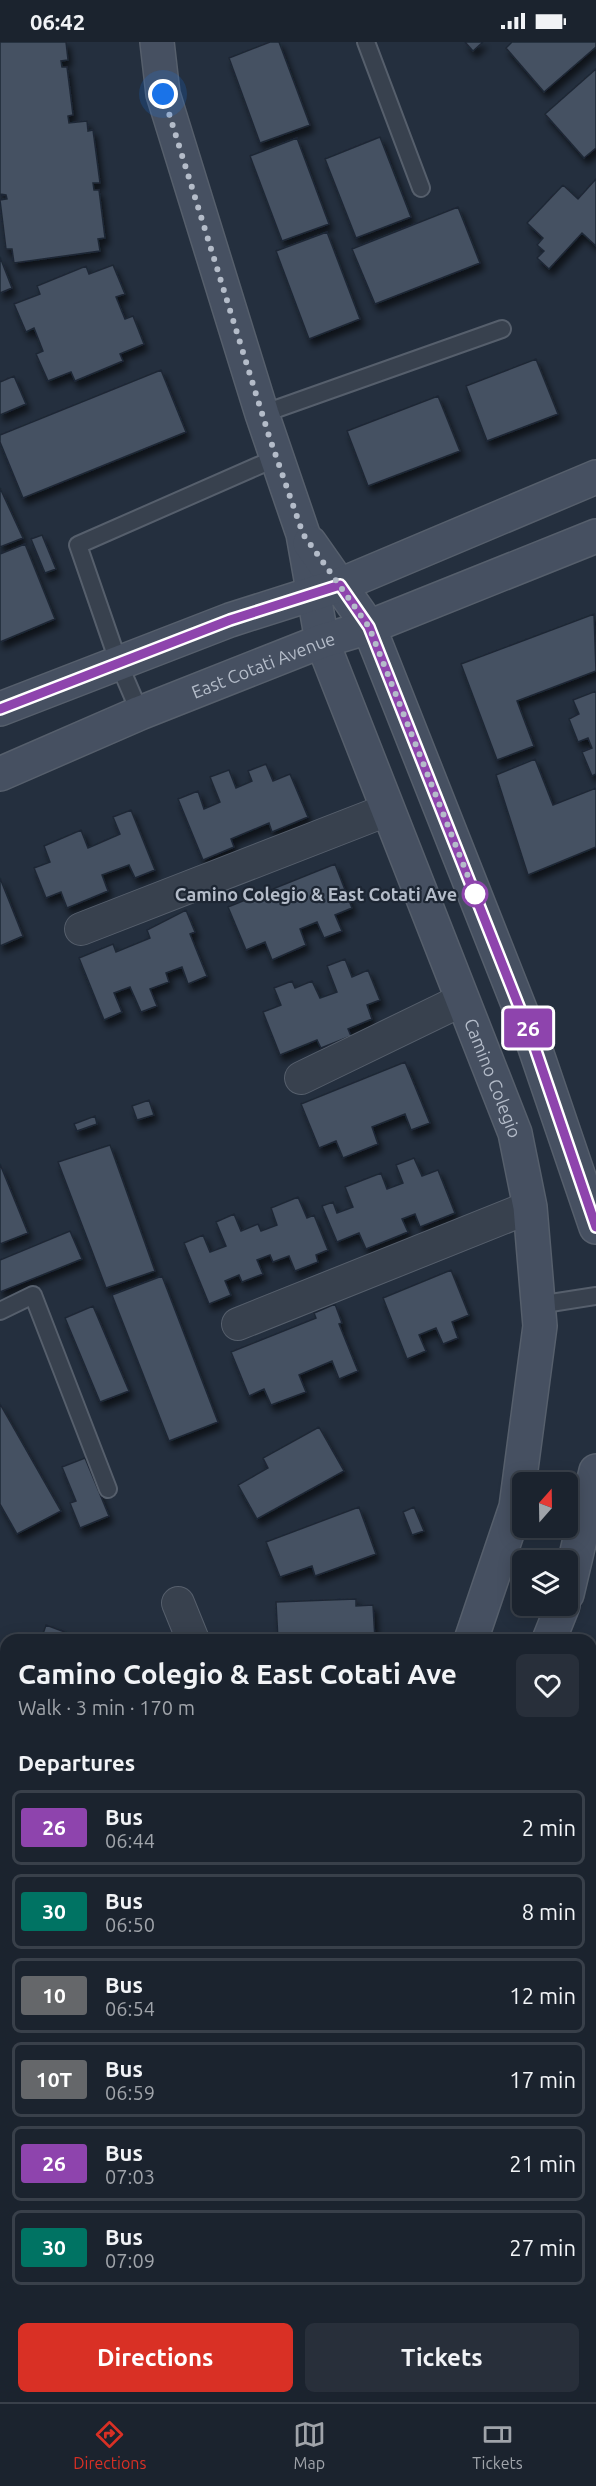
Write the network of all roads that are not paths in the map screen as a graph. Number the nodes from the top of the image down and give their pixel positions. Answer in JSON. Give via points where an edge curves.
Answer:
{"nodes":[{"id":1,"x":157,"y":42,"type":"edge"},
{"id":2,"x":366,"y":42,"type":"edge"},
{"id":3,"x":421,"y":188,"type":"dead end"},
{"id":4,"x":502,"y":329,"type":"dead end"},
{"id":5,"x":262,"y":414,"type":"junction"},
{"id":6,"x":276,"y":458,"type":"junction"},
{"id":7,"x":596,"y":477,"type":"edge"},
{"id":8,"x":596,"y":536,"type":"edge"},
{"id":9,"x":327,"y":590,"type":"junction"},
{"id":10,"x":369,"y":627,"type":"junction"},
{"id":11,"x":322,"y":640,"type":"junction"},
{"id":12,"x":119,"y":664,"type":"junction"},
{"id":13,"x":0,"y":709,"type":"edge"},
{"id":14,"x":140,"y":713,"type":"junction"},
{"id":15,"x":0,"y":774,"type":"edge"},
{"id":16,"x":387,"y":810,"type":"junction"},
{"id":17,"x":81,"y":929,"type":"dead end"},
{"id":18,"x":462,"y":1000,"type":"junction"},
{"id":19,"x":301,"y":1078,"type":"dead end"},
{"id":20,"x":530,"y":1207,"type":"junction"},
{"id":21,"x":596,"y":1227,"type":"edge"},
{"id":22,"x":596,"y":1296,"type":"edge"},
{"id":23,"x":538,"y":1305,"type":"junction"},
{"id":24,"x":0,"y":1311,"type":"edge"},
{"id":25,"x":238,"y":1324,"type":"dead end"},
{"id":26,"x":596,"y":1471,"type":"edge"},
{"id":27,"x":108,"y":1489,"type":"dead end"},
{"id":28,"x":577,"y":1550,"type":"edge"},
{"id":29,"x":178,"y":1603,"type":"dead end"},
{"id":30,"x":559,"y":1616,"type":"edge"},
{"id":31,"x":191,"y":1634,"type":"edge"},
{"id":32,"x":473,"y":1634,"type":"edge"},
{"id":33,"x":551,"y":1634,"type":"edge"}],
"edges":[{"from":1,"to":5,"type":"street","name":"Camino Colegio","via":[[163,94]]},
{"from":2,"to":3,"type":"lane"},
{"from":4,"to":5,"type":"lane"},
{"from":5,"to":6,"type":"street","name":"Camino Colegio"},
{"from":6,"to":9,"type":"street","name":"Camino Colegio"},
{"from":6,"to":12,"type":"lane","via":[[78,545]]},
{"from":7,"to":9,"type":"street"},
{"from":8,"to":10,"type":"street","name":"East Cotati Avenue"},
{"from":9,"to":10,"type":"street","name":"Camino Colegio"},
{"from":9,"to":11,"type":"street","name":"Camino Colegio"},
{"from":9,"to":12,"type":"street","via":[[230,620]]},
{"from":10,"to":11,"type":"street","name":"East Cotati Avenue"},
{"from":10,"to":21,"type":"street","name":"Camino Colegio","via":[[533,1042]]},
{"from":11,"to":14,"type":"street","name":"East Cotati Avenue"},
{"from":11,"to":16,"type":"street","name":"Camino Colegio"},
{"from":12,"to":13,"type":"street"},
{"from":12,"to":14,"type":"lane"},
{"from":14,"to":15,"type":"street","name":"East Cotati Avenue"},
{"from":16,"to":17,"type":"street"},
{"from":16,"to":18,"type":"street","name":"Camino Colegio"},
{"from":18,"to":19,"type":"street"},
{"from":18,"to":20,"type":"street","name":"Camino Colegio","via":[[515,1133]]},
{"from":20,"to":23,"type":"street","name":"Camino Colegio"},
{"from":20,"to":25,"type":"street"},
{"from":22,"to":23,"type":"lane"},
{"from":23,"to":32,"type":"street","name":"Camino Colegio","via":[[540,1326],[516,1507]]},
{"from":24,"to":27,"type":"lane","via":[[33,1295]]},
{"from":26,"to":28,"type":"street"},
{"from":29,"to":31,"type":"street"},
{"from":30,"to":33,"type":"street"}]}
